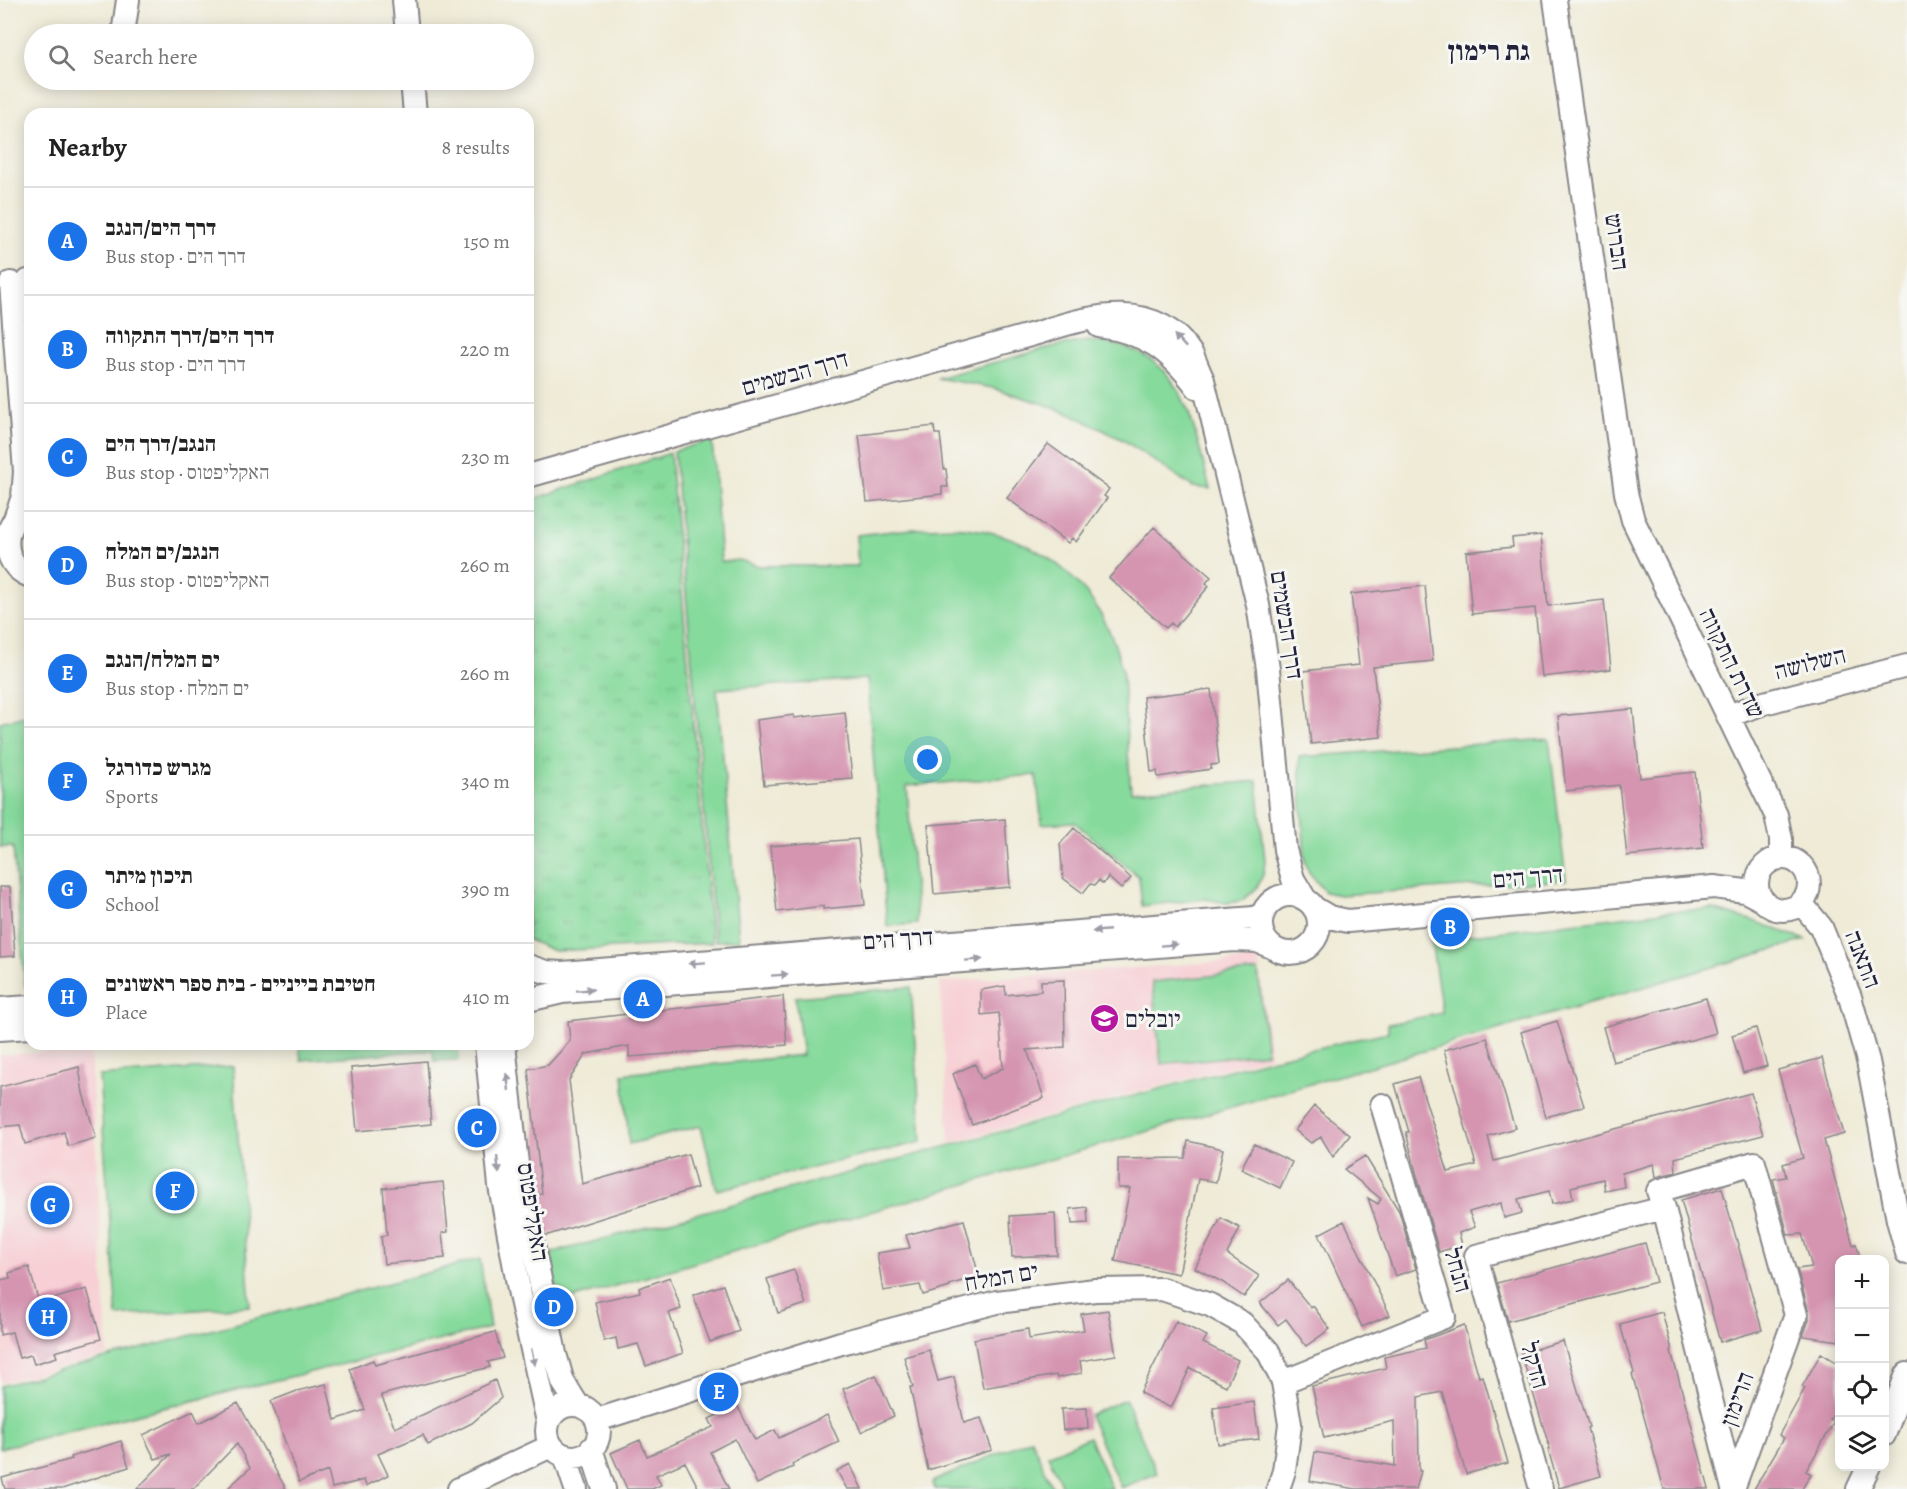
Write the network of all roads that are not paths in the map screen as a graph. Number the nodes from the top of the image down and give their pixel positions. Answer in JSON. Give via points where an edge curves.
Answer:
{"nodes":[{"id":1,"x":128,"y":0,"type":"edge"},
{"id":2,"x":404,"y":0,"type":"edge"},
{"id":3,"x":1555,"y":0,"type":"edge"},
{"id":4,"x":124,"y":24,"type":"edge"},
{"id":5,"x":406,"y":24,"type":"edge"},
{"id":6,"x":413,"y":90,"type":"edge"},
{"id":7,"x":414,"y":108,"type":"edge"},
{"id":8,"x":17,"y":282,"type":"edge"},
{"id":9,"x":24,"y":297,"type":"edge"},
{"id":10,"x":24,"y":453,"type":"edge"},
{"id":11,"x":563,"y":467,"type":"junction"},
{"id":12,"x":534,"y":474,"type":"edge"},
{"id":13,"x":534,"y":480,"type":"edge"},
{"id":14,"x":24,"y":487,"type":"edge"},
{"id":15,"x":1626,"y":493,"type":"joint"},
{"id":16,"x":15,"y":517,"type":"edge"},
{"id":17,"x":15,"y":567,"type":"edge"},
{"id":18,"x":1907,"y":666,"type":"edge"},
{"id":19,"x":1728,"y":716,"type":"junction"},
{"id":20,"x":1285,"y":850,"type":"junction"},
{"id":21,"x":1780,"y":858,"type":"junction"},
{"id":22,"x":1761,"y":871,"type":"junction"},
{"id":23,"x":1714,"y":887,"type":"junction"},
{"id":24,"x":1764,"y":901,"type":"junction"},
{"id":25,"x":1801,"y":903,"type":"junction"},
{"id":26,"x":1310,"y":904,"type":"junction"},
{"id":27,"x":1269,"y":907,"type":"junction"},
{"id":28,"x":1348,"y":921,"type":"junction"},
{"id":29,"x":1315,"y":939,"type":"junction"},
{"id":30,"x":1272,"y":946,"type":"junction"},
{"id":31,"x":534,"y":968,"type":"edge"},
{"id":32,"x":534,"y":997,"type":"edge"},
{"id":33,"x":24,"y":1007,"type":"edge"},
{"id":34,"x":0,"y":1009,"type":"edge"},
{"id":35,"x":24,"y":1027,"type":"edge"},
{"id":36,"x":0,"y":1029,"type":"edge"},
{"id":37,"x":487,"y":1050,"type":"edge"},
{"id":38,"x":505,"y":1050,"type":"edge"},
{"id":39,"x":1382,"y":1105,"type":"dead end"},
{"id":40,"x":1664,"y":1208,"type":"junction"},
{"id":41,"x":1907,"y":1253,"type":"edge"},
{"id":42,"x":1907,"y":1374,"type":"edge"},
{"id":43,"x":1283,"y":1382,"type":"junction"},
{"id":44,"x":577,"y":1404,"type":"junction"},
{"id":45,"x":597,"y":1420,"type":"junction"},
{"id":46,"x":548,"y":1422,"type":"junction"},
{"id":47,"x":1889,"y":1422,"type":"edge"},
{"id":48,"x":591,"y":1449,"type":"junction"},
{"id":49,"x":558,"y":1451,"type":"junction"},
{"id":50,"x":1867,"y":1471,"type":"edge"},
{"id":51,"x":459,"y":1489,"type":"edge"},
{"id":52,"x":576,"y":1489,"type":"edge"},
{"id":53,"x":604,"y":1489,"type":"edge"},
{"id":54,"x":1278,"y":1489,"type":"edge"},
{"id":55,"x":1542,"y":1489,"type":"edge"},
{"id":56,"x":1858,"y":1489,"type":"edge"}],
"edges":[{"from":1,"to":4,"type":"street"},
{"from":2,"to":5,"type":"street"},
{"from":3,"to":15,"type":"street","name":"הברוש"},
{"from":6,"to":7,"type":"street"},
{"from":8,"to":9,"type":"street"},
{"from":8,"to":10,"type":"street"},
{"from":11,"to":12,"type":"street","name":"דרך הבשמים"},
{"from":11,"to":13,"type":"street","name":"דרך הבשמים"},
{"from":11,"to":20,"type":"street","name":"דרך הבשמים","via":[[1041,332],[1099,326],[1135,333],[1152,342],[1183,369],[1211,413],[1258,605]]},
{"from":14,"to":16,"type":"street"},
{"from":15,"to":19,"type":"street","name":"שדרת התקווה","via":[[1633,520]]},
{"from":16,"to":17,"type":"street","via":[[7,529],[4,546]]},
{"from":18,"to":19,"type":"street","name":"השלושה"},
{"from":19,"to":21,"type":"street","name":"שדרת התקווה","via":[[1776,815]]},
{"from":20,"to":26,"type":"street","name":"דרך הבשמים","via":[[1293,879]]},
{"from":20,"to":27,"type":"street","name":"דרך הבשמים","via":[[1284,869]]},
{"from":21,"to":22,"type":"street"},
{"from":21,"to":25,"type":"street","via":[[1797,861],[1807,873],[1809,889]]},
{"from":22,"to":23,"type":"street","name":"דרך הים"},
{"from":22,"to":24,"type":"street","via":[[1757,886]]},
{"from":23,"to":24,"type":"street","name":"דרך הים","via":[[1745,891]]},
{"from":23,"to":28,"type":"street","name":"דרך הים"},
{"from":24,"to":25,"type":"street","via":[[1782,910]]},
{"from":25,"to":41,"type":"street","name":"התאנה","via":[[1821,927],[1850,997],[1868,1061]]},
{"from":26,"to":27,"type":"street","via":[[1292,895]]},
{"from":26,"to":28,"type":"street","name":"דרך הים","via":[[1329,916]]},
{"from":26,"to":29,"type":"street","via":[[1318,916]]},
{"from":27,"to":30,"type":"street","via":[[1262,932]]},
{"from":27,"to":31,"type":"street","name":"דרך הים","one_way":true,"via":[[1254,918],[1075,933],[562,973]]},
{"from":28,"to":29,"type":"street","name":"דרך הים"},
{"from":29,"to":30,"type":"street","via":[[1293,953]]},
{"from":32,"to":30,"type":"street","name":"דרך הים","one_way":true,"via":[[562,992],[1234,940]]},
{"from":33,"to":34,"type":"street"},
{"from":35,"to":36,"type":"street"},
{"from":37,"to":46,"type":"street","name":"האקליפטוס","one_way":true,"via":[[500,1186]]},
{"from":44,"to":38,"type":"street","name":"האקליפטוס","one_way":true,"via":[[563,1382],[555,1354],[517,1164]]},
{"from":39,"to":43,"type":"street","name":"הנחל","via":[[1444,1317]]},
{"from":40,"to":40,"type":"street","name":"הרימון","via":[[1730,1477],[1733,1488],[1796,1315],[1754,1163],[1658,1191]]},
{"from":40,"to":55,"type":"street","name":"הדקל","via":[[1476,1256]]},
{"from":42,"to":47,"type":"street"},
{"from":43,"to":45,"type":"street","name":"ים המלח","via":[[1268,1351],[1242,1323],[1210,1305],[1162,1289],[1095,1290],[997,1302],[852,1340]]},
{"from":43,"to":54,"type":"street","name":"ים המלח","via":[[1290,1424]]},
{"from":44,"to":45,"type":"street"},
{"from":44,"to":46,"type":"street","via":[[559,1408]]},
{"from":45,"to":48,"type":"street","via":[[598,1438]]},
{"from":46,"to":49,"type":"street","via":[[546,1430]]},
{"from":48,"to":49,"type":"street","via":[[581,1456]]},
{"from":48,"to":53,"type":"street"},
{"from":49,"to":51,"type":"street"},
{"from":49,"to":52,"type":"street"},
{"from":50,"to":56,"type":"street"}]}
